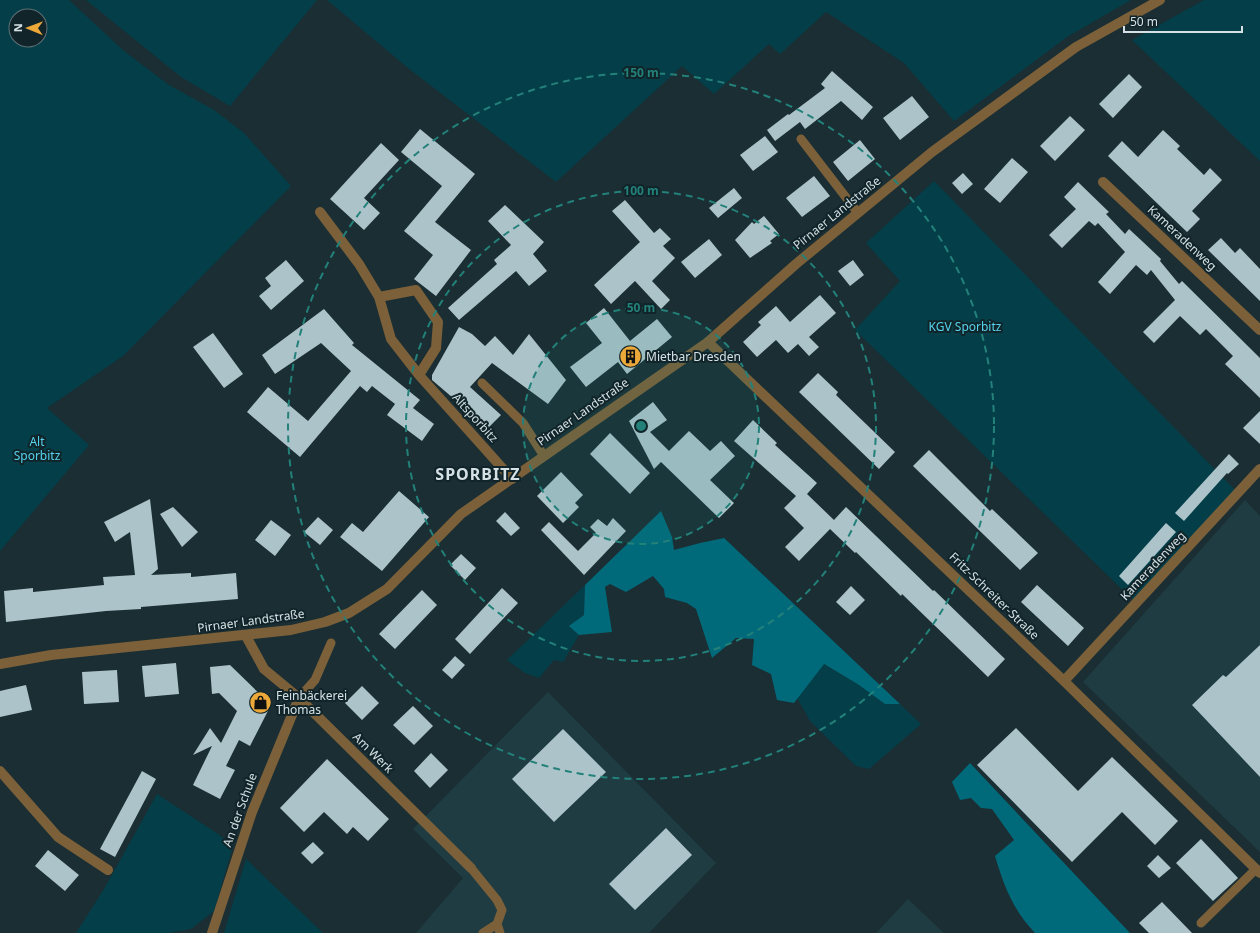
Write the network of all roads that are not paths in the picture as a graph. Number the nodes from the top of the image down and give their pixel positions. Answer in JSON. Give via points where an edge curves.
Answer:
{"nodes":[{"id":1,"x":1160,"y":0,"type":"edge"},
{"id":2,"x":801,"y":139,"type":"dead end"},
{"id":3,"x":1103,"y":182,"type":"dead end"},
{"id":4,"x":320,"y":212,"type":"dead end"},
{"id":5,"x":858,"y":212,"type":"junction"},
{"id":6,"x":379,"y":297,"type":"junction"},
{"id":7,"x":1260,"y":330,"type":"edge"},
{"id":8,"x":708,"y":342,"type":"junction"},
{"id":9,"x":419,"y":375,"type":"junction"},
{"id":10,"x":482,"y":383,"type":"dead end"},
{"id":11,"x":544,"y":456,"type":"junction"},
{"id":12,"x":1260,"y":469,"type":"edge"},
{"id":13,"x":512,"y":479,"type":"junction"},
{"id":14,"x":246,"y":636,"type":"junction"},
{"id":15,"x":331,"y":643,"type":"dead end"},
{"id":16,"x":0,"y":664,"type":"edge"},
{"id":17,"x":1064,"y":681,"type":"junction"},
{"id":18,"x":299,"y":698,"type":"junction"},
{"id":19,"x":0,"y":771,"type":"edge"},
{"id":20,"x":471,"y":868,"type":"joint"},
{"id":21,"x":108,"y":870,"type":"dead end"},
{"id":22,"x":1258,"y":871,"type":"edge"},
{"id":23,"x":1201,"y":922,"type":"dead end"},
{"id":24,"x":499,"y":929,"type":"edge"},
{"id":25,"x":212,"y":933,"type":"edge"},
{"id":26,"x":483,"y":933,"type":"edge"}],
"edges":[{"from":1,"to":5,"type":"street","name":"Pirnaer Landstraße","via":[[1076,47],[932,152]]},
{"from":2,"to":5,"type":"lane"},
{"from":3,"to":7,"type":"street","name":"Kameradenweg"},
{"from":4,"to":6,"type":"street","name":"Altsporbitz","via":[[359,264]]},
{"from":5,"to":8,"type":"street","name":"Pirnaer Landstraße"},
{"from":6,"to":9,"type":"street","name":"Altsporbitz","via":[[391,339]]},
{"from":6,"to":9,"type":"street","via":[[416,290],[438,322],[436,348]]},
{"from":8,"to":11,"type":"street","name":"Pirnaer Landstraße"},
{"from":8,"to":17,"type":"street","name":"Fritz-Schreiter-Straße"},
{"from":9,"to":13,"type":"street","name":"Altsporbitz"},
{"from":10,"to":11,"type":"lane","via":[[523,423]]},
{"from":11,"to":13,"type":"street","name":"Pirnaer Landstraße"},
{"from":12,"to":17,"type":"street","name":"Kameradenweg"},
{"from":13,"to":14,"type":"street","name":"Pirnaer Landstraße","via":[[460,514],[387,589],[349,613],[291,630]]},
{"from":14,"to":16,"type":"street","name":"Pirnaer Landstraße","via":[[51,655]]},
{"from":14,"to":18,"type":"street","name":"Am Werk","via":[[264,669]]},
{"from":15,"to":18,"type":"lane","via":[[315,680]]},
{"from":17,"to":22,"type":"street","name":"Fritz-Schreiter-Straße"},
{"from":18,"to":20,"type":"street","name":"Am Werk"},
{"from":18,"to":25,"type":"street","name":"An der Schule","via":[[252,812]]},
{"from":19,"to":21,"type":"street","via":[[58,837]]},
{"from":20,"to":24,"type":"lane","via":[[502,910]]},
{"from":22,"to":23,"type":"lane"},
{"from":24,"to":26,"type":"lane"}]}
